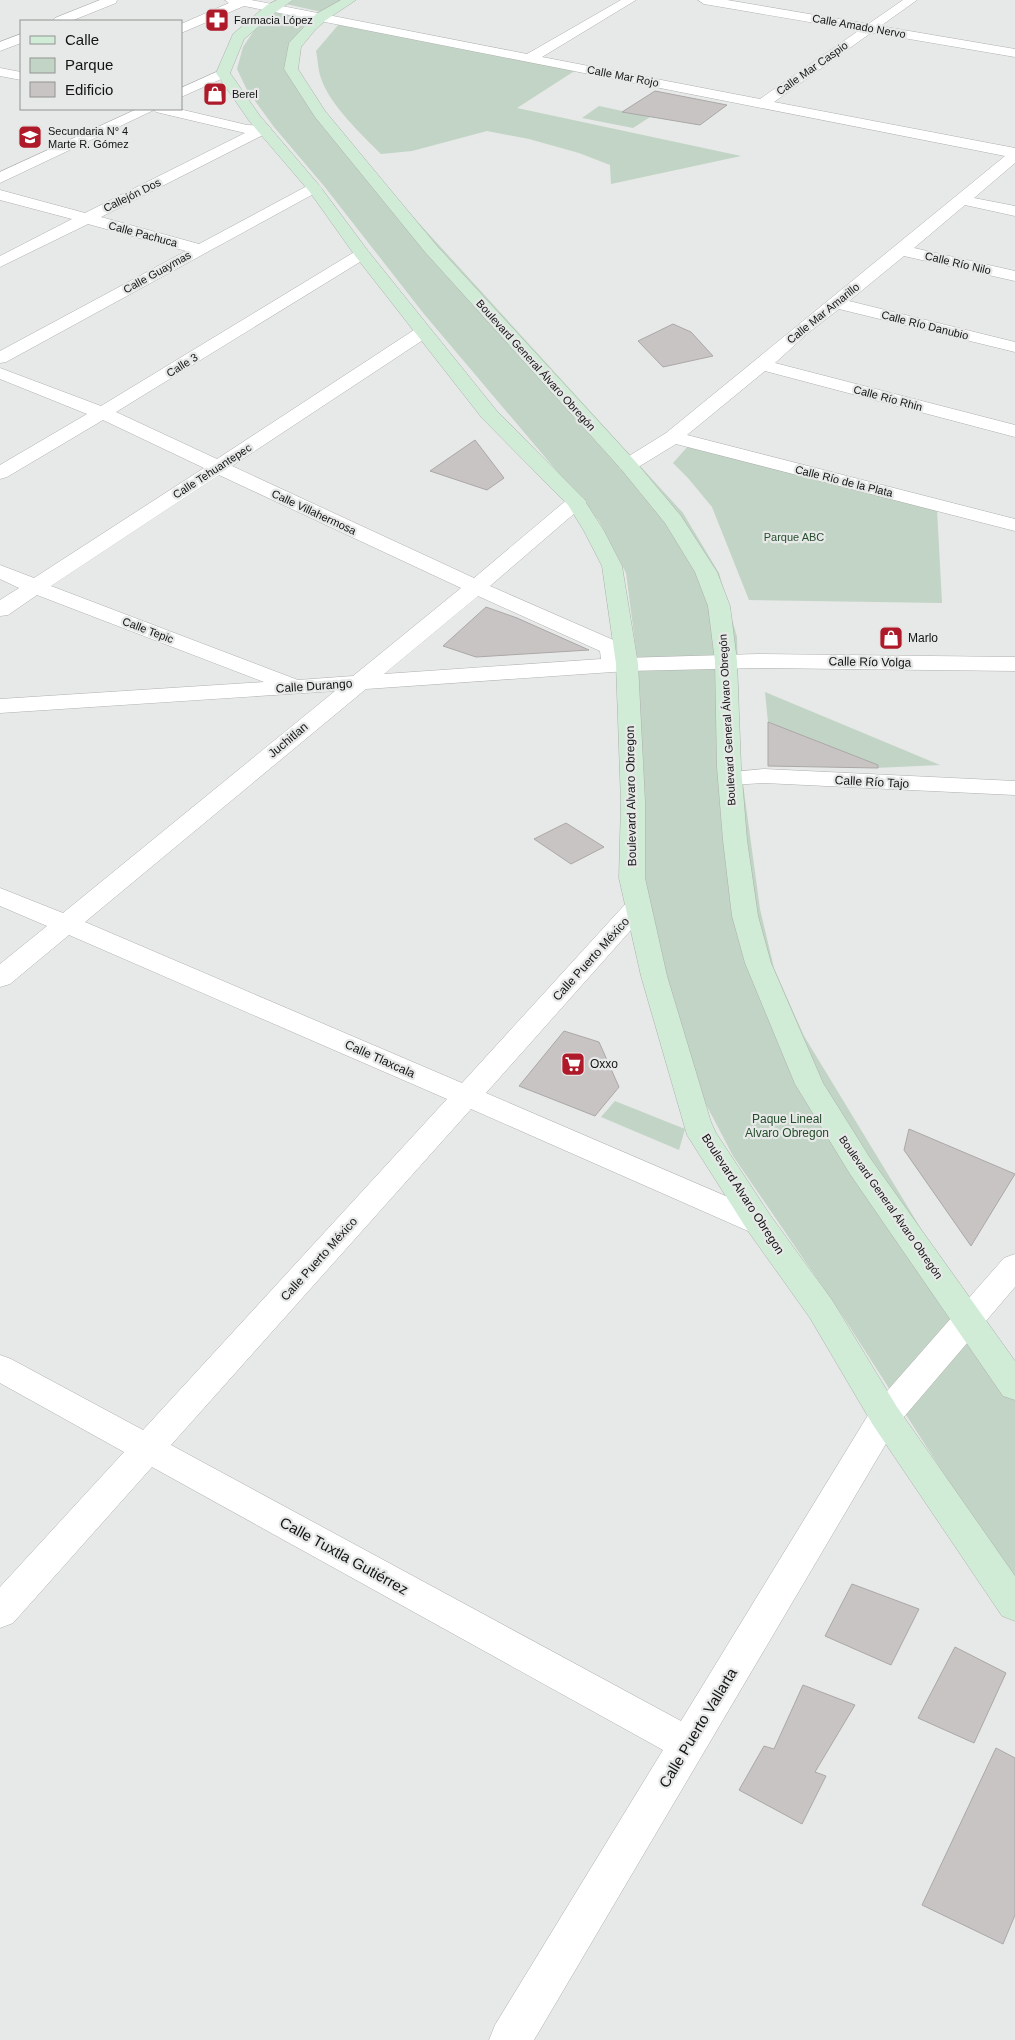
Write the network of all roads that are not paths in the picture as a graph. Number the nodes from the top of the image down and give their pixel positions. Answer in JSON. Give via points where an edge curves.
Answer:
{"nodes":[{"id":1,"x":111,"y":0,"type":"edge"},
{"id":2,"x":350,"y":0,"type":"edge"},
{"id":3,"x":630,"y":0,"type":"edge"},
{"id":4,"x":704,"y":0,"type":"edge"},
{"id":5,"x":911,"y":0,"type":"edge"},
{"id":6,"x":237,"y":1,"type":"edge"},
{"id":7,"x":280,"y":4,"type":"edge"},
{"id":8,"x":322,"y":17,"type":"junction"},
{"id":9,"x":62,"y":20,"type":"edge"},
{"id":10,"x":182,"y":28,"type":"edge"},
{"id":11,"x":870,"y":28,"type":"junction"},
{"id":12,"x":20,"y":38,"type":"edge"},
{"id":13,"x":0,"y":47,"type":"edge"},
{"id":14,"x":1015,"y":53,"type":"edge"},
{"id":15,"x":531,"y":57,"type":"junction"},
{"id":16,"x":0,"y":72,"type":"edge"},
{"id":17,"x":223,"y":72,"type":"junction"},
{"id":18,"x":20,"y":76,"type":"edge"},
{"id":19,"x":182,"y":92,"type":"edge"},
{"id":20,"x":763,"y":103,"type":"junction"},
{"id":21,"x":146,"y":110,"type":"edge"},
{"id":22,"x":165,"y":110,"type":"edge"},
{"id":23,"x":264,"y":129,"type":"junction"},
{"id":24,"x":1015,"y":154,"type":"edge"},
{"id":25,"x":0,"y":178,"type":"edge"},
{"id":26,"x":314,"y":188,"type":"junction"},
{"id":27,"x":0,"y":194,"type":"edge"},
{"id":28,"x":962,"y":200,"type":"junction"},
{"id":29,"x":1015,"y":211,"type":"edge"},
{"id":30,"x":86,"y":218,"type":"junction"},
{"id":31,"x":199,"y":249,"type":"junction"},
{"id":32,"x":902,"y":250,"type":"junction"},
{"id":33,"x":362,"y":254,"type":"junction"},
{"id":34,"x":0,"y":262,"type":"edge"},
{"id":35,"x":1015,"y":276,"type":"edge"},
{"id":36,"x":835,"y":303,"type":"junction"},
{"id":37,"x":423,"y":332,"type":"junction"},
{"id":38,"x":1015,"y":348,"type":"edge"},
{"id":39,"x":0,"y":358,"type":"edge"},
{"id":40,"x":762,"y":365,"type":"junction"},
{"id":41,"x":0,"y":373,"type":"edge"},
{"id":42,"x":100,"y":412,"type":"junction"},
{"id":43,"x":1015,"y":431,"type":"edge"},
{"id":44,"x":672,"y":437,"type":"junction"},
{"id":45,"x":628,"y":465,"type":"junction"},
{"id":46,"x":218,"y":467,"type":"junction"},
{"id":47,"x":0,"y":473,"type":"edge"},
{"id":48,"x":576,"y":502,"type":"junction"},
{"id":49,"x":1015,"y":525,"type":"edge"},
{"id":50,"x":0,"y":571,"type":"edge"},
{"id":51,"x":35,"y":587,"type":"junction"},
{"id":52,"x":476,"y":587,"type":"junction"},
{"id":53,"x":0,"y":610,"type":"edge"},
{"id":54,"x":726,"y":661,"type":"junction"},
{"id":55,"x":1015,"y":664,"type":"edge"},
{"id":56,"x":620,"y":665,"type":"junction"},
{"id":57,"x":358,"y":683,"type":"junction"},
{"id":58,"x":297,"y":687,"type":"junction"},
{"id":59,"x":0,"y":706,"type":"edge"},
{"id":60,"x":730,"y":778,"type":"junction"},
{"id":61,"x":1015,"y":788,"type":"edge"},
{"id":62,"x":0,"y":896,"type":"edge"},
{"id":63,"x":638,"y":906,"type":"junction"},
{"id":64,"x":65,"y":924,"type":"junction"},
{"id":65,"x":0,"y":978,"type":"edge"},
{"id":66,"x":466,"y":1097,"type":"junction"},
{"id":67,"x":759,"y":1223,"type":"junction"},
{"id":68,"x":1015,"y":1266,"type":"edge"},
{"id":69,"x":968,"y":1319,"type":"junction"},
{"id":70,"x":0,"y":1368,"type":"edge"},
{"id":71,"x":1015,"y":1387,"type":"edge"},
{"id":72,"x":885,"y":1416,"type":"junction"},
{"id":73,"x":148,"y":1449,"type":"junction"},
{"id":74,"x":1015,"y":1605,"type":"edge"},
{"id":75,"x":0,"y":1612,"type":"edge"},
{"id":76,"x":689,"y":1745,"type":"junction"},
{"id":77,"x":510,"y":2040,"type":"edge"}],
"edges":[{"from":1,"to":9,"type":"street"},
{"from":2,"to":8,"type":"main road","name":"Boulevard General Álvaro Obregón"},
{"from":3,"to":15,"type":"street"},
{"from":4,"to":11,"type":"street","name":"Calle Amado Nervo"},
{"from":5,"to":11,"type":"street","name":"Calle Mar Caspio"},
{"from":6,"to":7,"type":"street","name":"Calle Mar Rojo"},
{"from":6,"to":10,"type":"street"},
{"from":7,"to":8,"type":"street","name":"Calle Mar Rojo"},
{"from":7,"to":17,"type":"main road","via":[[238,36]]},
{"from":8,"to":15,"type":"street","name":"Calle Mar Rojo"},
{"from":8,"to":45,"type":"main road","name":"Boulevard General Álvaro Obregón","via":[[294,46],[291,69],[301,87],[431,249]]},
{"from":11,"to":14,"type":"street","name":"Calle Amado Nervo"},
{"from":11,"to":20,"type":"street","name":"Calle Mar Caspio"},
{"from":12,"to":13,"type":"street"},
{"from":15,"to":20,"type":"street","name":"Calle Mar Rojo"},
{"from":16,"to":18,"type":"street"},
{"from":17,"to":19,"type":"street"},
{"from":17,"to":23,"type":"main road"},
{"from":20,"to":24,"type":"street","name":"Calle Mar Rojo"},
{"from":21,"to":25,"type":"street"},
{"from":22,"to":23,"type":"street","via":[[247,129]]},
{"from":23,"to":26,"type":"main road"},
{"from":23,"to":30,"type":"street","name":"Callejón Dos"},
{"from":24,"to":28,"type":"street","name":"Calle Mar Amarillo"},
{"from":26,"to":31,"type":"street","name":"Calle Guaymas"},
{"from":26,"to":33,"type":"main road"},
{"from":27,"to":30,"type":"street","name":"Calle Pachuca"},
{"from":28,"to":29,"type":"street"},
{"from":28,"to":32,"type":"street","name":"Calle Mar Amarillo"},
{"from":30,"to":31,"type":"street","name":"Calle Pachuca"},
{"from":30,"to":34,"type":"street","name":"Callejón Dos"},
{"from":31,"to":39,"type":"street","name":"Calle Guaymas"},
{"from":32,"to":35,"type":"street","name":"Calle Río Nilo"},
{"from":32,"to":36,"type":"street","name":"Calle Mar Amarillo"},
{"from":33,"to":37,"type":"main road"},
{"from":33,"to":42,"type":"street","name":"Calle 3","via":[[158,380]]},
{"from":36,"to":38,"type":"street","name":"Calle Río Danubio"},
{"from":36,"to":40,"type":"street","name":"Calle Mar Amarillo"},
{"from":37,"to":46,"type":"street","name":"Calle Tehuantepec"},
{"from":37,"to":48,"type":"main road","via":[[489,414]]},
{"from":40,"to":43,"type":"street","name":"Calle Río Rhin"},
{"from":40,"to":44,"type":"street","name":"Calle Mar Amarillo"},
{"from":41,"to":42,"type":"street","name":"Calle Villahermosa"},
{"from":42,"to":46,"type":"street","name":"Calle Villahermosa"},
{"from":42,"to":47,"type":"street","name":"Calle 3"},
{"from":44,"to":45,"type":"street","name":"Calle Mar Amarillo"},
{"from":44,"to":49,"type":"street","name":"Calle Río de la Plata"},
{"from":45,"to":54,"type":"main road","name":"Boulevard General Álvaro Obregón","via":[[674,520],[706,572],[719,606]]},
{"from":46,"to":51,"type":"street","name":"Calle Tehuantepec"},
{"from":46,"to":52,"type":"street","name":"Calle Villahermosa"},
{"from":48,"to":52,"type":"street","name":"Juchitlan"},
{"from":48,"to":56,"type":"main road","via":[[612,566]]},
{"from":50,"to":51,"type":"street","name":"Calle Tepic"},
{"from":51,"to":53,"type":"street","name":"Calle Tehuantepec"},
{"from":51,"to":58,"type":"street","name":"Calle Tepic"},
{"from":52,"to":56,"type":"street","name":"Calle Villahermosa","via":[[610,647]]},
{"from":52,"to":57,"type":"street","name":"Juchitlan"},
{"from":54,"to":55,"type":"street","name":"Calle Río Volga"},
{"from":54,"to":56,"type":"street","name":"Calle Río Volga"},
{"from":54,"to":60,"type":"main road","name":"Boulevard General Álvaro Obregón"},
{"from":56,"to":57,"type":"street","name":"Calle Durango"},
{"from":56,"to":63,"type":"main road","name":"Boulevard Alvaro Obregon","via":[[633,802],[632,878]]},
{"from":57,"to":58,"type":"street","name":"Calle Durango"},
{"from":57,"to":64,"type":"street","name":"Juchitlan"},
{"from":58,"to":59,"type":"street","name":"Calle Durango"},
{"from":60,"to":61,"type":"street","name":"Calle Río Tajo","via":[[764,776]]},
{"from":60,"to":69,"type":"main road","name":"Boulevard General Álvaro Obregón","via":[[745,916],[758,963],[809,1084],[860,1166]]},
{"from":62,"to":64,"type":"street","name":"Calle Tlaxcala"},
{"from":63,"to":66,"type":"street","name":"Calle Puerto México"},
{"from":63,"to":67,"type":"main road","name":"Boulevard Alvaro Obregon","via":[[654,976],[697,1122],[702,1135]]},
{"from":64,"to":65,"type":"street","name":"Juchitlan"},
{"from":64,"to":66,"type":"street","name":"Calle Tlaxcala"},
{"from":66,"to":67,"type":"street","name":"Calle Tlaxcala"},
{"from":66,"to":73,"type":"street","name":"Calle Puerto México"},
{"from":67,"to":72,"type":"main road","name":"Boulevard Alvaro Obregon","via":[[821,1309]]},
{"from":68,"to":69,"type":"street","name":"Calle Puerto Vallarta"},
{"from":69,"to":71,"type":"main road"},
{"from":69,"to":72,"type":"street","name":"Calle Puerto Vallarta"},
{"from":70,"to":73,"type":"street","name":"Calle Tuxtla Gutiérrez"},
{"from":72,"to":74,"type":"main road","name":"Boulevard Alvaro Obregon"},
{"from":72,"to":76,"type":"street","name":"Calle Puerto Vallarta"},
{"from":73,"to":75,"type":"street","name":"Calle Puerto México"},
{"from":73,"to":76,"type":"street","name":"Calle Tuxtla Gutiérrez"},
{"from":76,"to":77,"type":"street","name":"Calle Puerto Vallarta"}]}
